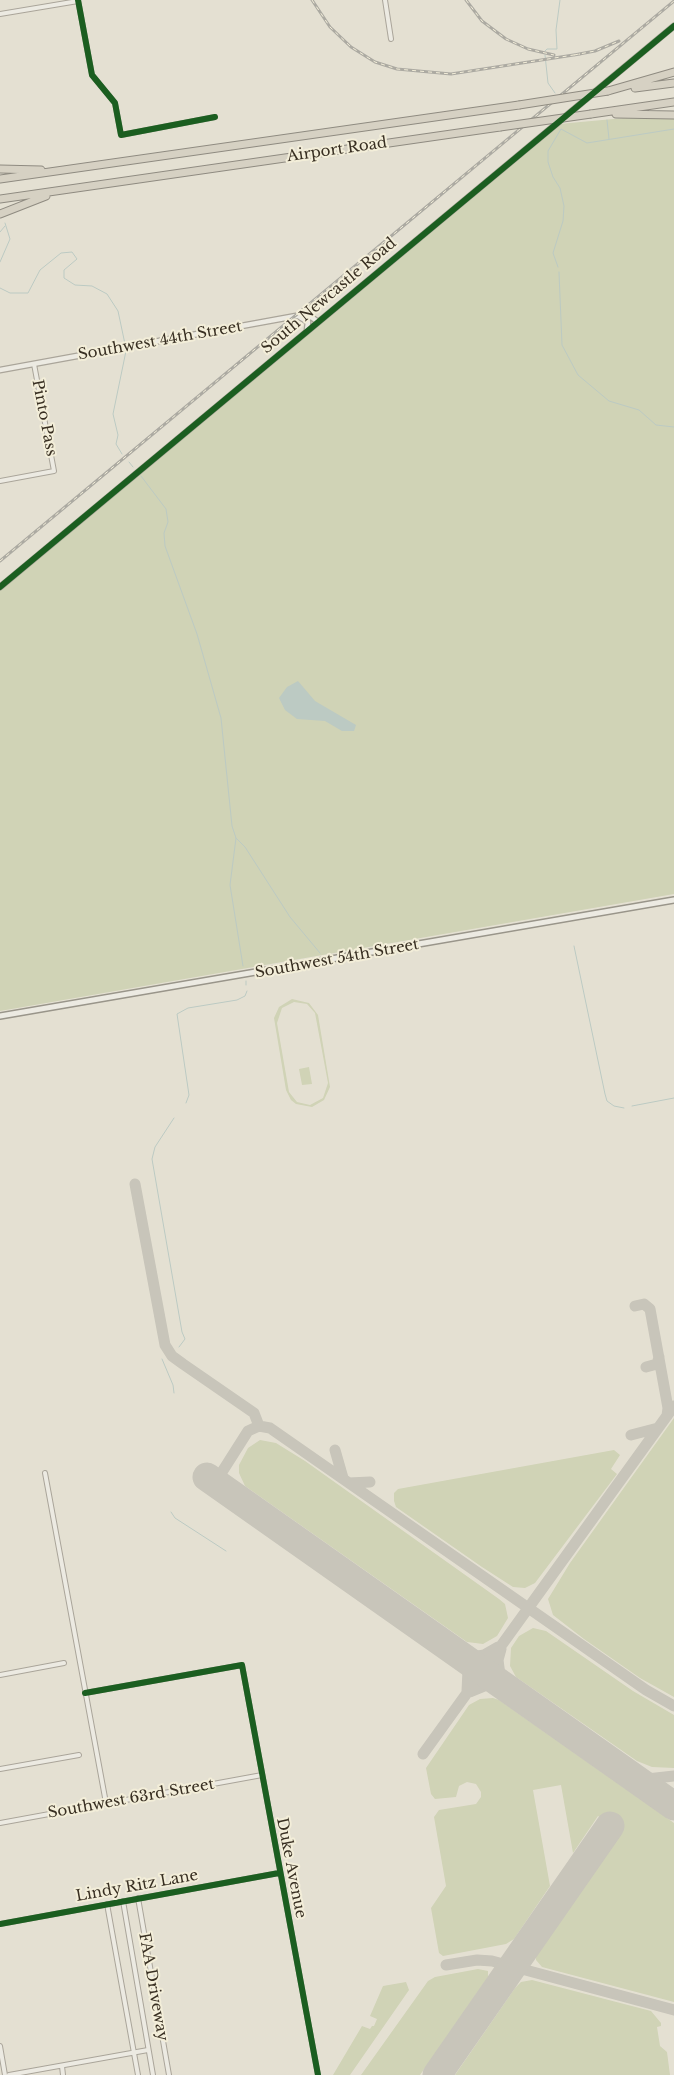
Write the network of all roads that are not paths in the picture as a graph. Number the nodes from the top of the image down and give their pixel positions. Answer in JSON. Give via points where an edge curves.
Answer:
{"nodes":[{"id":1,"x":78,"y":0,"type":"edge"},
{"id":2,"x":385,"y":0,"type":"edge"},
{"id":3,"x":0,"y":14,"type":"edge"},
{"id":4,"x":674,"y":26,"type":"edge"},
{"id":5,"x":391,"y":39,"type":"dead end"},
{"id":6,"x":674,"y":72,"type":"edge"},
{"id":7,"x":674,"y":83,"type":"edge"},
{"id":8,"x":623,"y":89,"type":"junction"},
{"id":9,"x":674,"y":102,"type":"edge"},
{"id":10,"x":591,"y":114,"type":"junction"},
{"id":11,"x":674,"y":115,"type":"edge"},
{"id":12,"x":215,"y":117,"type":"dead end"},
{"id":13,"x":0,"y":169,"type":"edge"},
{"id":14,"x":62,"y":170,"type":"junction"},
{"id":15,"x":0,"y":179,"type":"edge"},
{"id":16,"x":60,"y":191,"type":"junction"},
{"id":17,"x":0,"y":199,"type":"edge"},
{"id":18,"x":0,"y":214,"type":"edge"},
{"id":19,"x":296,"y":316,"type":"junction"},
{"id":20,"x":318,"y":322,"type":"junction"},
{"id":21,"x":306,"y":332,"type":"junction"},
{"id":22,"x":34,"y":364,"type":"junction"},
{"id":23,"x":0,"y":370,"type":"edge"},
{"id":24,"x":0,"y":481,"type":"edge"},
{"id":25,"x":0,"y":587,"type":"edge"},
{"id":26,"x":674,"y":900,"type":"edge"},
{"id":27,"x":0,"y":1016,"type":"edge"},
{"id":28,"x":45,"y":1473,"type":"dead end"},
{"id":29,"x":64,"y":1663,"type":"dead end"},
{"id":30,"x":0,"y":1675,"type":"edge"},
{"id":31,"x":85,"y":1693,"type":"junction"},
{"id":32,"x":79,"y":1755,"type":"dead end"},
{"id":33,"x":0,"y":1769,"type":"edge"},
{"id":34,"x":262,"y":1775,"type":"junction"},
{"id":35,"x":106,"y":1803,"type":"junction"},
{"id":36,"x":0,"y":1823,"type":"edge"},
{"id":37,"x":279,"y":1873,"type":"junction"},
{"id":38,"x":138,"y":1898,"type":"junction"},
{"id":39,"x":123,"y":1901,"type":"junction"},
{"id":40,"x":106,"y":1904,"type":"junction"},
{"id":41,"x":0,"y":1924,"type":"edge"},
{"id":42,"x":0,"y":2046,"type":"edge"},
{"id":43,"x":148,"y":2050,"type":"junction"},
{"id":44,"x":134,"y":2052,"type":"junction"},
{"id":45,"x":62,"y":2066,"type":"junction"},
{"id":46,"x":5,"y":2075,"type":"edge"},
{"id":47,"x":9,"y":2075,"type":"edge"},
{"id":48,"x":63,"y":2075,"type":"edge"},
{"id":49,"x":138,"y":2075,"type":"edge"},
{"id":50,"x":153,"y":2075,"type":"edge"},
{"id":51,"x":169,"y":2075,"type":"edge"},
{"id":52,"x":318,"y":2075,"type":"edge"}],
"edges":[{"from":1,"to":3,"type":"street"},
{"from":1,"to":12,"type":"street","via":[[92,75],[115,103],[121,135]]},
{"from":2,"to":5,"type":"street"},
{"from":4,"to":20,"type":"street","name":"South Newcastle Road"},
{"from":6,"to":8,"type":"highway"},
{"from":7,"to":8,"type":"highway","name":"Airport Road"},
{"from":8,"to":14,"type":"highway","name":"Airport Road","bridge":true},
{"from":9,"to":10,"type":"highway","name":"Airport Road"},
{"from":10,"to":11,"type":"highway"},
{"from":10,"to":16,"type":"highway","name":"Airport Road","bridge":true},
{"from":13,"to":14,"type":"highway"},
{"from":14,"to":15,"type":"highway","name":"Airport Road"},
{"from":16,"to":17,"type":"highway","name":"Airport Road"},
{"from":16,"to":18,"type":"highway"},
{"from":19,"to":20,"type":"street","name":"Southwest 44th Street","via":[[310,316]]},
{"from":19,"to":21,"type":"street","via":[[307,320]]},
{"from":19,"to":22,"type":"street","name":"Southwest 44th Street"},
{"from":20,"to":21,"type":"street","name":"South Newcastle Road"},
{"from":21,"to":25,"type":"street","name":"South Newcastle Road"},
{"from":22,"to":23,"type":"street","name":"Southwest 44th Street"},
{"from":22,"to":24,"type":"street","name":"Pinto Pass","via":[[54,471]]},
{"from":26,"to":27,"type":"main road","name":"Southwest 54th Street"},
{"from":28,"to":31,"type":"street"},
{"from":29,"to":30,"type":"street"},
{"from":31,"to":34,"type":"street","name":"Duke Avenue","via":[[242,1665]]},
{"from":31,"to":35,"type":"street"},
{"from":32,"to":33,"type":"street"},
{"from":34,"to":35,"type":"street","name":"Southwest 63rd Street"},
{"from":34,"to":37,"type":"street","name":"Duke Avenue"},
{"from":35,"to":36,"type":"street","name":"Southwest 63rd Street"},
{"from":37,"to":38,"type":"street","name":"Lindy Ritz Lane"},
{"from":37,"to":52,"type":"street","name":"Duke Avenue"},
{"from":38,"to":39,"type":"street","name":"Lindy Ritz Lane"},
{"from":38,"to":51,"type":"street","name":"FAA Driveway"},
{"from":39,"to":40,"type":"street","name":"Lindy Ritz Lane"},
{"from":39,"to":43,"type":"street"},
{"from":40,"to":41,"type":"street","name":"Lindy Ritz Lane"},
{"from":40,"to":44,"type":"street"},
{"from":42,"to":46,"type":"street"},
{"from":43,"to":44,"type":"street"},
{"from":43,"to":50,"type":"street"},
{"from":44,"to":45,"type":"street"},
{"from":44,"to":49,"type":"street"},
{"from":45,"to":47,"type":"street"},
{"from":45,"to":48,"type":"street"}]}
